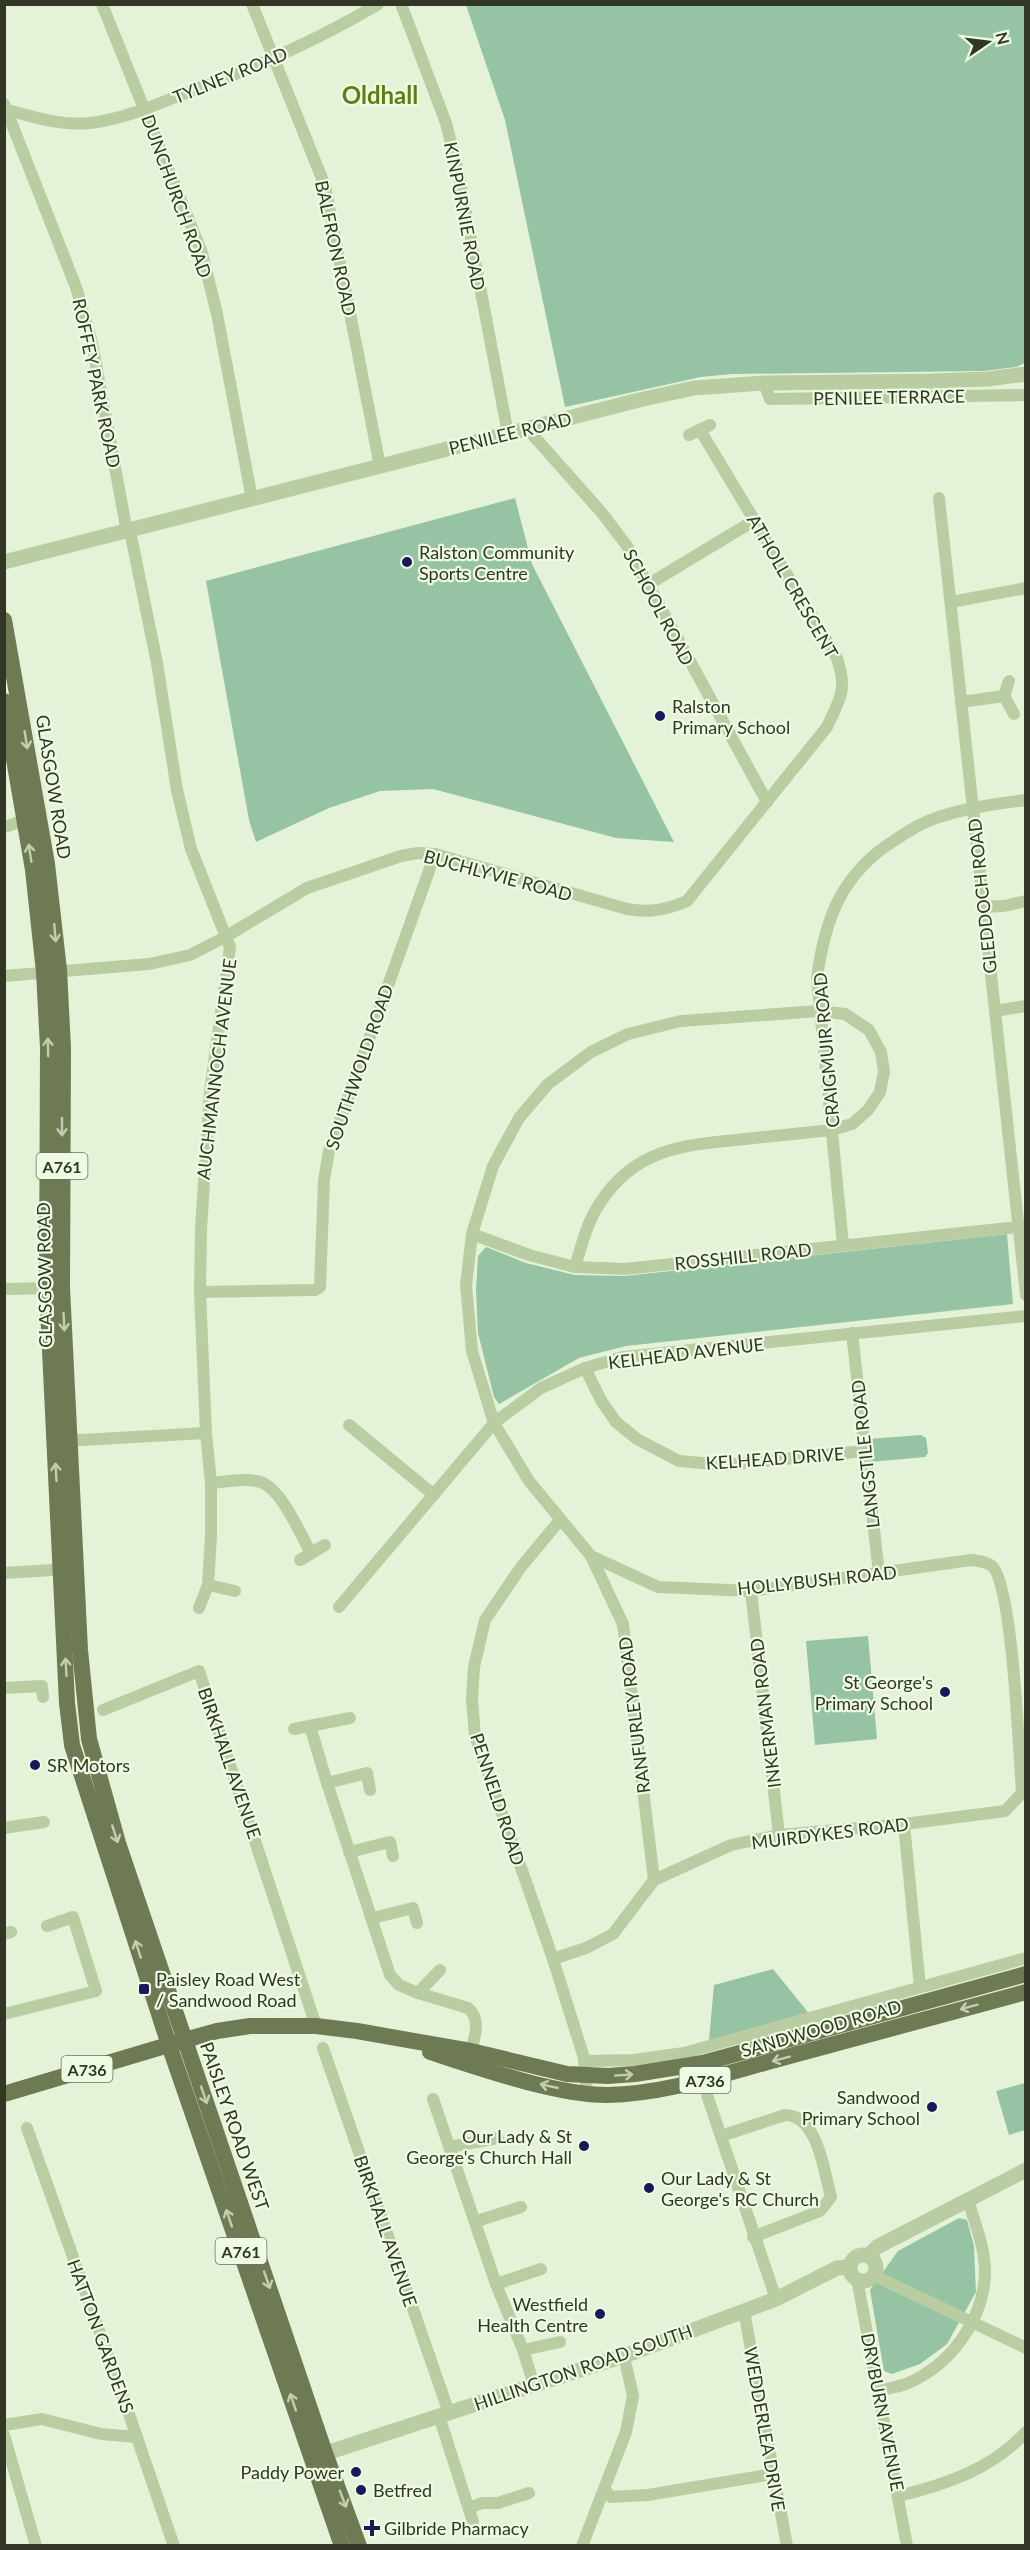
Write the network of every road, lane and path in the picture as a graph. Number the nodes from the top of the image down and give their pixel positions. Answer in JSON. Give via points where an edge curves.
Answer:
{"nodes":[{"id":1,"x":102,"y":4,"type":"edge"},
{"id":2,"x":252,"y":4,"type":"edge"},
{"id":3,"x":378,"y":4,"type":"edge"},
{"id":4,"x":401,"y":4,"type":"edge"},
{"id":5,"x":274,"y":58,"type":"junction"},
{"id":6,"x":5,"y":108,"type":"edge"},
{"id":7,"x":145,"y":109,"type":"junction"},
{"id":8,"x":1026,"y":374,"type":"edge"},
{"id":9,"x":764,"y":383,"type":"junction"},
{"id":10,"x":1026,"y":395,"type":"edge"},
{"id":11,"x":530,"y":428,"type":"junction"},
{"id":12,"x":700,"y":430,"type":"dead end"},
{"id":13,"x":508,"y":434,"type":"junction"},
{"id":14,"x":380,"y":466,"type":"junction"},
{"id":15,"x":939,"y":498,"type":"dead end"},
{"id":16,"x":252,"y":499,"type":"junction"},
{"id":17,"x":755,"y":520,"type":"junction"},
{"id":18,"x":129,"y":531,"type":"junction"},
{"id":19,"x":4,"y":562,"type":"edge"},
{"id":20,"x":649,"y":584,"type":"junction"},
{"id":21,"x":1026,"y":588,"type":"edge"},
{"id":22,"x":951,"y":602,"type":"junction"},
{"id":23,"x":5,"y":627,"type":"edge"},
{"id":24,"x":1009,"y":681,"type":"dead end"},
{"id":25,"x":1004,"y":696,"type":"junction"},
{"id":26,"x":961,"y":702,"type":"junction"},
{"id":27,"x":11,"y":710,"type":"edge"},
{"id":28,"x":1014,"y":714,"type":"dead end"},
{"id":29,"x":1026,"y":800,"type":"edge"},
{"id":30,"x":767,"y":802,"type":"junction"},
{"id":31,"x":972,"y":808,"type":"junction"},
{"id":32,"x":32,"y":818,"type":"junction"},
{"id":33,"x":4,"y":827,"type":"edge"},
{"id":34,"x":435,"y":854,"type":"junction"},
{"id":35,"x":1026,"y":901,"type":"edge"},
{"id":36,"x":983,"y":908,"type":"junction"},
{"id":37,"x":227,"y":936,"type":"junction"},
{"id":38,"x":51,"y":971,"type":"junction"},
{"id":39,"x":4,"y":976,"type":"edge"},
{"id":40,"x":1026,"y":1006,"type":"edge"},
{"id":41,"x":819,"y":1011,"type":"junction"},
{"id":42,"x":994,"y":1011,"type":"junction"},
{"id":43,"x":832,"y":1130,"type":"junction"},
{"id":44,"x":1018,"y":1227,"type":"junction"},
{"id":45,"x":472,"y":1234,"type":"junction"},
{"id":46,"x":843,"y":1245,"type":"junction"},
{"id":47,"x":575,"y":1267,"type":"junction"},
{"id":48,"x":4,"y":1288,"type":"edge"},
{"id":49,"x":54,"y":1288,"type":"junction"},
{"id":50,"x":200,"y":1292,"type":"junction"},
{"id":51,"x":1026,"y":1295,"type":"edge"},
{"id":52,"x":1026,"y":1316,"type":"edge"},
{"id":53,"x":852,"y":1333,"type":"junction"},
{"id":54,"x":585,"y":1368,"type":"junction"},
{"id":55,"x":494,"y":1423,"type":"junction"},
{"id":56,"x":349,"y":1425,"type":"dead end"},
{"id":57,"x":206,"y":1433,"type":"junction"},
{"id":58,"x":62,"y":1441,"type":"junction"},
{"id":59,"x":864,"y":1450,"type":"junction"},
{"id":60,"x":211,"y":1483,"type":"junction"},
{"id":61,"x":434,"y":1495,"type":"junction"},
{"id":62,"x":560,"y":1521,"type":"junction"},
{"id":63,"x":325,"y":1545,"type":"dead end"},
{"id":64,"x":591,"y":1556,"type":"junction"},
{"id":65,"x":68,"y":1569,"type":"junction"},
{"id":66,"x":4,"y":1573,"type":"edge"},
{"id":67,"x":879,"y":1574,"type":"junction"},
{"id":68,"x":207,"y":1585,"type":"junction"},
{"id":69,"x":235,"y":1591,"type":"dead end"},
{"id":70,"x":751,"y":1591,"type":"junction"},
{"id":71,"x":339,"y":1607,"type":"dead end"},
{"id":72,"x":199,"y":1608,"type":"dead end"},
{"id":73,"x":1020,"y":1676,"type":"edge"},
{"id":74,"x":4,"y":1688,"type":"edge"},
{"id":75,"x":43,"y":1697,"type":"dead end"},
{"id":76,"x":103,"y":1710,"type":"dead end"},
{"id":77,"x":86,"y":1716,"type":"joint"},
{"id":78,"x":350,"y":1718,"type":"dead end"},
{"id":79,"x":69,"y":1726,"type":"joint"},
{"id":80,"x":310,"y":1726,"type":"junction"},
{"id":81,"x":294,"y":1729,"type":"dead end"},
{"id":82,"x":327,"y":1783,"type":"junction"},
{"id":83,"x":370,"y":1790,"type":"dead end"},
{"id":84,"x":95,"y":1795,"type":"junction"},
{"id":85,"x":44,"y":1822,"type":"dead end"},
{"id":86,"x":904,"y":1824,"type":"junction"},
{"id":87,"x":4,"y":1828,"type":"edge"},
{"id":88,"x":779,"y":1835,"type":"junction"},
{"id":89,"x":349,"y":1852,"type":"junction"},
{"id":90,"x":393,"y":1856,"type":"dead end"},
{"id":91,"x":654,"y":1880,"type":"junction"},
{"id":92,"x":373,"y":1918,"type":"junction"},
{"id":93,"x":417,"y":1923,"type":"dead end"},
{"id":94,"x":47,"y":1926,"type":"dead end"},
{"id":95,"x":1026,"y":1958,"type":"edge"},
{"id":96,"x":553,"y":1959,"type":"junction"},
{"id":97,"x":440,"y":1970,"type":"dead end"},
{"id":98,"x":1026,"y":1974,"type":"edge"},
{"id":99,"x":920,"y":1987,"type":"junction"},
{"id":100,"x":1026,"y":1992,"type":"edge"},
{"id":101,"x":418,"y":1993,"type":"junction"},
{"id":102,"x":5,"y":2014,"type":"edge"},
{"id":103,"x":316,"y":2026,"type":"junction"},
{"id":104,"x":185,"y":2040,"type":"junction"},
{"id":105,"x":169,"y":2045,"type":"junction"},
{"id":106,"x":323,"y":2048,"type":"dead end"},
{"id":107,"x":470,"y":2058,"type":"junction"},
{"id":108,"x":585,"y":2077,"type":"junction"},
{"id":109,"x":4,"y":2094,"type":"edge"},
{"id":110,"x":707,"y":2095,"type":"dead end"},
{"id":111,"x":433,"y":2099,"type":"dead end"},
{"id":112,"x":27,"y":2128,"type":"dead end"},
{"id":113,"x":721,"y":2136,"type":"junction"},
{"id":114,"x":498,"y":2138,"type":"dead end"},
{"id":115,"x":449,"y":2147,"type":"junction"},
{"id":116,"x":1026,"y":2170,"type":"edge"},
{"id":117,"x":968,"y":2200,"type":"junction"},
{"id":118,"x":521,"y":2207,"type":"dead end"},
{"id":119,"x":477,"y":2221,"type":"junction"},
{"id":120,"x":753,"y":2237,"type":"junction"},
{"id":121,"x":868,"y":2256,"type":"junction"},
{"id":122,"x":541,"y":2269,"type":"dead end"},
{"id":123,"x":854,"y":2273,"type":"junction"},
{"id":124,"x":873,"y":2275,"type":"junction"},
{"id":125,"x":496,"y":2284,"type":"junction"},
{"id":126,"x":776,"y":2299,"type":"junction"},
{"id":127,"x":744,"y":2312,"type":"junction"},
{"id":128,"x":972,"y":2323,"type":"junction"},
{"id":129,"x":560,"y":2342,"type":"dead end"},
{"id":130,"x":1026,"y":2348,"type":"edge"},
{"id":131,"x":523,"y":2350,"type":"junction"},
{"id":132,"x":624,"y":2356,"type":"junction"},
{"id":133,"x":534,"y":2385,"type":"junction"},
{"id":134,"x":879,"y":2391,"type":"junction"},
{"id":135,"x":444,"y":2414,"type":"junction"},
{"id":136,"x":4,"y":2425,"type":"edge"},
{"id":137,"x":1026,"y":2432,"type":"edge"},
{"id":138,"x":4,"y":2435,"type":"edge"},
{"id":139,"x":137,"y":2437,"type":"junction"},
{"id":140,"x":319,"y":2455,"type":"junction"},
{"id":141,"x":773,"y":2474,"type":"junction"},
{"id":142,"x":605,"y":2490,"type":"junction"},
{"id":143,"x":529,"y":2493,"type":"dead end"},
{"id":144,"x":898,"y":2496,"type":"junction"},
{"id":145,"x":469,"y":2508,"type":"junction"},
{"id":146,"x":473,"y":2522,"type":"dead end"},
{"id":147,"x":36,"y":2546,"type":"edge"},
{"id":148,"x":174,"y":2546,"type":"edge"},
{"id":149,"x":342,"y":2546,"type":"edge"},
{"id":150,"x":359,"y":2546,"type":"edge"},
{"id":151,"x":582,"y":2546,"type":"edge"},
{"id":152,"x":786,"y":2546,"type":"edge"},
{"id":153,"x":907,"y":2546,"type":"edge"}],
"edges":[{"from":1,"to":7,"type":"street","name":"DUNCHURCH ROAD"},
{"from":2,"to":5,"type":"street","name":"BALFRON ROAD"},
{"from":3,"to":5,"type":"street","name":"TYLNEY ROAD"},
{"from":4,"to":13,"type":"street","name":"KINPURNIE ROAD","via":[[446,123],[458,171]]},
{"from":5,"to":7,"type":"street","name":"TYLNEY ROAD"},
{"from":5,"to":14,"type":"street","name":"BALFRON ROAD","via":[[325,186]]},
{"from":6,"to":7,"type":"street","name":"TYLNEY ROAD","via":[[48,121],[91,123]]},
{"from":6,"to":18,"type":"street","name":"ROFFEY PARK ROAD","via":[[79,298],[92,343]]},
{"from":7,"to":16,"type":"street","name":"DUNCHURCH ROAD","via":[[202,253],[218,314]]},
{"from":8,"to":9,"type":"street","name":"PENILEE ROAD","via":[[932,381]]},
{"from":9,"to":10,"type":"street","name":"PENILEE TERRACE","via":[[770,399]]},
{"from":9,"to":11,"type":"street","name":"PENILEE ROAD","via":[[694,388]]},
{"from":11,"to":13,"type":"street","name":"PENILEE ROAD"},
{"from":11,"to":20,"type":"street","name":"SCHOOL ROAD","via":[[602,513]]},
{"from":12,"to":17,"type":"street","name":"ATHOLL CRESCENT"},
{"from":13,"to":14,"type":"street","name":"PENILEE ROAD"},
{"from":14,"to":16,"type":"street","name":"PENILEE ROAD"},
{"from":15,"to":22,"type":"street","name":"GLEDDOCH ROAD"},
{"from":16,"to":18,"type":"street","name":"PENILEE ROAD"},
{"from":17,"to":20,"type":"street"},
{"from":17,"to":30,"type":"street","name":"ATHOLL CRESCENT","via":[[843,674],[842,695],[827,727]]},
{"from":18,"to":19,"type":"street","name":"PENILEE ROAD"},
{"from":18,"to":37,"type":"street","name":"AUCHMANNOCH AVENUE","via":[[191,849]]},
{"from":20,"to":30,"type":"street","name":"SCHOOL ROAD"},
{"from":21,"to":22,"type":"street"},
{"from":22,"to":26,"type":"street","name":"GLEDDOCH ROAD"},
{"from":23,"to":27,"type":"main road","name":"GLASGOW ROAD","number":"A761"},
{"from":24,"to":25,"type":"street"},
{"from":25,"to":26,"type":"street"},
{"from":25,"to":28,"type":"street"},
{"from":26,"to":31,"type":"street","name":"GLEDDOCH ROAD"},
{"from":27,"to":32,"type":"main road","name":"GLASGOW ROAD","number":"A761"},
{"from":29,"to":31,"type":"street","name":"CRAIGMUIR ROAD"},
{"from":30,"to":34,"type":"street","name":"BUCHLYVIE ROAD","via":[[687,901],[668,909],[627,909]]},
{"from":31,"to":36,"type":"street","name":"GLEDDOCH ROAD"},
{"from":31,"to":41,"type":"street","name":"CRAIGMUIR ROAD","via":[[934,818],[910,830],[864,864],[848,883],[833,908],[822,945],[817,978]]},
{"from":32,"to":33,"type":"street"},
{"from":32,"to":38,"type":"main road","name":"GLASGOW ROAD","number":"A761"},
{"from":34,"to":37,"type":"street","name":"BUCHLYVIE ROAD","via":[[401,856],[308,888]]},
{"from":34,"to":50,"type":"street","name":"SOUTHWOLD ROAD","via":[[329,1151],[324,1180],[320,1287]]},
{"from":35,"to":36,"type":"street"},
{"from":36,"to":42,"type":"street","name":"GLEDDOCH ROAD"},
{"from":37,"to":38,"type":"street","name":"BUCHLYVIE ROAD","via":[[190,955],[161,962]]},
{"from":37,"to":50,"type":"street","name":"AUCHMANNOCH AVENUE","via":[[230,947],[204,1156]]},
{"from":38,"to":39,"type":"street","name":"BUCHLYVIE ROAD"},
{"from":38,"to":49,"type":"main road","name":"GLASGOW ROAD","number":"A761","via":[[63,1048]]},
{"from":40,"to":42,"type":"street"},
{"from":41,"to":43,"type":"street","name":"CRAIGMUIR ROAD"},
{"from":41,"to":43,"type":"street","name":"HOLLYBUSH ROAD","via":[[845,1014],[869,1030],[881,1052],[884,1072],[880,1092],[868,1110],[852,1124]]},
{"from":41,"to":45,"type":"street","name":"HOLLYBUSH ROAD","via":[[681,1021],[628,1034],[591,1052],[548,1083],[519,1118],[493,1167]]},
{"from":42,"to":44,"type":"street","name":"GLEDDOCH ROAD"},
{"from":43,"to":46,"type":"street","name":"CRAIGMUIR ROAD"},
{"from":43,"to":47,"type":"street","name":"HOLLYBUSH ROAD","via":[[690,1144],[646,1160],[627,1173],[601,1201],[588,1225]]},
{"from":44,"to":46,"type":"street","name":"ROSSHILL ROAD"},
{"from":44,"to":51,"type":"street","name":"GLEDDOCH ROAD"},
{"from":45,"to":47,"type":"street","name":"ROSSHILL ROAD"},
{"from":45,"to":55,"type":"street","name":"HOLLYBUSH ROAD","via":[[466,1285],[472,1351]]},
{"from":46,"to":47,"type":"street","name":"ROSSHILL ROAD","via":[[625,1269]]},
{"from":48,"to":49,"type":"street"},
{"from":49,"to":58,"type":"main road","name":"GLASGOW ROAD","number":"A761"},
{"from":50,"to":57,"type":"street","name":"AUCHMANNOCH AVENUE"},
{"from":52,"to":53,"type":"street","name":"KELHEAD AVENUE"},
{"from":53,"to":54,"type":"street","name":"KELHEAD AVENUE","via":[[624,1358]]},
{"from":53,"to":59,"type":"street","name":"LANGSTILE ROAD"},
{"from":54,"to":55,"type":"street","name":"KELHEAD AVENUE","via":[[541,1388]]},
{"from":54,"to":59,"type":"street","name":"KELHEAD DRIVE","via":[[616,1422],[637,1439],[679,1461],[725,1465]]},
{"from":55,"to":61,"type":"street","name":"KELHEAD AVENUE"},
{"from":55,"to":62,"type":"street","name":"HOLLYBUSH ROAD","via":[[528,1481]]},
{"from":56,"to":61,"type":"street"},
{"from":57,"to":58,"type":"street"},
{"from":57,"to":60,"type":"street","name":"AUCHMANNOCH AVENUE"},
{"from":58,"to":65,"type":"main road","name":"GLASGOW ROAD","number":"A761"},
{"from":59,"to":67,"type":"street","name":"LANGSTILE ROAD"},
{"from":60,"to":63,"type":"street","via":[[262,1483],[273,1490],[305,1557]]},
{"from":60,"to":68,"type":"street","name":"AUCHMANNOCH AVENUE"},
{"from":61,"to":71,"type":"street","name":"KELHEAD AVENUE"},
{"from":62,"to":64,"type":"street","name":"HOLLYBUSH ROAD"},
{"from":62,"to":96,"type":"street","name":"PENNELD ROAD","via":[[521,1567],[485,1620],[474,1667],[472,1699],[475,1736]]},
{"from":64,"to":70,"type":"street","name":"HOLLYBUSH ROAD","via":[[658,1587]]},
{"from":64,"to":91,"type":"street","name":"RANFURLEY ROAD","via":[[623,1624]]},
{"from":65,"to":66,"type":"street"},
{"from":65,"to":77,"type":"main road","name":"GLASGOW ROAD","number":"A761"},
{"from":79,"to":65,"type":"main road","name":"GLASGOW ROAD","number":"A761","one_way":true},
{"from":67,"to":70,"type":"street","name":"HOLLYBUSH ROAD"},
{"from":67,"to":73,"type":"street","name":"HOLLYBUSH ROAD","via":[[970,1560],[993,1566],[1001,1581]]},
{"from":68,"to":69,"type":"street"},
{"from":68,"to":72,"type":"street","name":"AUCHMANNOCH AVENUE"},
{"from":70,"to":88,"type":"street","name":"INKERMAN ROAD"},
{"from":73,"to":86,"type":"street","name":"MUIRDYKES ROAD","via":[[1022,1793],[1005,1811]]},
{"from":74,"to":75,"type":"street","via":[[42,1686]]},
{"from":76,"to":103,"type":"street","name":"BIRKHALL AVENUE","via":[[199,1671]]},
{"from":77,"to":84,"type":"main road","name":"PAISLEY ROAD WEST","number":"A761"},
{"from":78,"to":80,"type":"street"},
{"from":79,"to":84,"type":"main road","name":"PAISLEY ROAD WEST","number":"A761","via":[[74,1752]]},
{"from":80,"to":81,"type":"street"},
{"from":80,"to":82,"type":"street"},
{"from":82,"to":83,"type":"street","via":[[367,1773]]},
{"from":82,"to":89,"type":"street"},
{"from":84,"to":104,"type":"main road","name":"PAISLEY ROAD WEST","number":"A761","one_way":true},
{"from":105,"to":84,"type":"main road","name":"PAISLEY ROAD WEST","number":"A761","one_way":true},
{"from":85,"to":87,"type":"street"},
{"from":86,"to":88,"type":"street","name":"MUIRDYKES ROAD"},
{"from":86,"to":99,"type":"street"},
{"from":88,"to":91,"type":"street","name":"MUIRDYKES ROAD","via":[[732,1845]]},
{"from":89,"to":90,"type":"street","via":[[390,1842]]},
{"from":89,"to":92,"type":"street"},
{"from":91,"to":96,"type":"street","name":"MUIRDYKES ROAD","via":[[614,1934]]},
{"from":92,"to":93,"type":"street","via":[[413,1908]]},
{"from":92,"to":101,"type":"street","via":[[390,1975],[399,1985]]},
{"from":94,"to":102,"type":"street","via":[[73,1917],[96,1991]]},
{"from":95,"to":99,"type":"street","name":"SANDWOOD ROAD"},
{"from":96,"to":108,"type":"street","name":"PENNELD ROAD"},
{"from":97,"to":101,"type":"street"},
{"from":108,"to":98,"type":"main road","name":"SANDWOOD ROAD","number":"A736","one_way":true,"via":[[703,2063]]},
{"from":99,"to":108,"type":"street","name":"SANDWOOD ROAD","via":[[684,2053],[634,2060]]},
{"from":100,"to":108,"type":"main road","name":"SANDWOOD ROAD","number":"A736","one_way":true,"via":[[701,2081],[629,2093]]},
{"from":101,"to":107,"type":"street","via":[[468,2008],[475,2014],[477,2024]]},
{"from":103,"to":104,"type":"main road","name":"SANDWOOD ROAD","number":"A736","via":[[250,2026]]},
{"from":103,"to":107,"type":"main road","name":"SANDWOOD ROAD","number":"A736","via":[[381,2035]]},
{"from":104,"to":105,"type":"main road","number":"A736"},
{"from":104,"to":140,"type":"main road","name":"PAISLEY ROAD WEST","number":"A761","one_way":true},
{"from":105,"to":109,"type":"main road","number":"A736"},
{"from":140,"to":105,"type":"main road","name":"PAISLEY ROAD WEST","number":"A761","one_way":true},
{"from":106,"to":135,"type":"street","name":"BIRKHALL AVENUE"},
{"from":107,"to":108,"type":"main road","name":"SANDWOOD ROAD","number":"A736","via":[[552,2087]]},
{"from":110,"to":113,"type":"street"},
{"from":111,"to":115,"type":"street"},
{"from":112,"to":139,"type":"street","name":"HATTON GARDENS"},
{"from":113,"to":120,"type":"street"},
{"from":113,"to":120,"type":"street","via":[[794,2115],[807,2125],[816,2141],[831,2197],[826,2205],[820,2211]]},
{"from":114,"to":115,"type":"street"},
{"from":115,"to":119,"type":"street"},
{"from":116,"to":117,"type":"street"},
{"from":117,"to":121,"type":"street"},
{"from":117,"to":128,"type":"street","via":[[981,2238],[985,2271],[983,2292]]},
{"from":118,"to":119,"type":"street"},
{"from":119,"to":125,"type":"street"},
{"from":120,"to":126,"type":"street"},
{"from":121,"to":123,"type":"street","via":[[855,2257]]},
{"from":121,"to":124,"type":"street","via":[[875,2265]]},
{"from":122,"to":125,"type":"street"},
{"from":123,"to":124,"type":"street","via":[[865,2280]]},
{"from":123,"to":126,"type":"street","name":"HILLINGTON ROAD SOUTH","via":[[837,2268]]},
{"from":123,"to":134,"type":"street","name":"DRYBURN AVENUE"},
{"from":124,"to":128,"type":"street"},
{"from":125,"to":131,"type":"street"},
{"from":126,"to":127,"type":"street","name":"HILLINGTON ROAD SOUTH"},
{"from":127,"to":132,"type":"street","name":"HILLINGTON ROAD SOUTH"},
{"from":127,"to":141,"type":"street","name":"WEDDERLEA DRIVE"},
{"from":128,"to":130,"type":"street"},
{"from":128,"to":134,"type":"street","via":[[938,2365],[904,2385]]},
{"from":129,"to":131,"type":"street"},
{"from":131,"to":133,"type":"street"},
{"from":132,"to":133,"type":"street","name":"HILLINGTON ROAD SOUTH"},
{"from":132,"to":142,"type":"street","via":[[633,2396],[626,2432]]},
{"from":133,"to":135,"type":"street","name":"HILLINGTON ROAD SOUTH"},
{"from":134,"to":144,"type":"street","name":"DRYBURN AVENUE"},
{"from":135,"to":140,"type":"street","name":"HILLINGTON ROAD SOUTH"},
{"from":135,"to":145,"type":"street","name":"BIRKHALL AVENUE"},
{"from":136,"to":139,"type":"street","via":[[42,2419],[101,2434]]},
{"from":137,"to":144,"type":"street","via":[[1009,2448],[958,2480]]},
{"from":138,"to":147,"type":"street"},
{"from":139,"to":148,"type":"street","name":"HATTON GARDENS"},
{"from":140,"to":149,"type":"main road","name":"PAISLEY ROAD WEST","number":"A761"},
{"from":140,"to":150,"type":"main road","name":"PAISLEY ROAD WEST","number":"A761","one_way":true},
{"from":141,"to":142,"type":"street","via":[[648,2495],[611,2497]]},
{"from":141,"to":152,"type":"street","name":"WEDDERLEA DRIVE"},
{"from":142,"to":151,"type":"street"},
{"from":143,"to":145,"type":"street"},
{"from":144,"to":153,"type":"street","name":"DRYBURN AVENUE"},
{"from":145,"to":146,"type":"street","name":"BIRKHALL AVENUE"}]}
